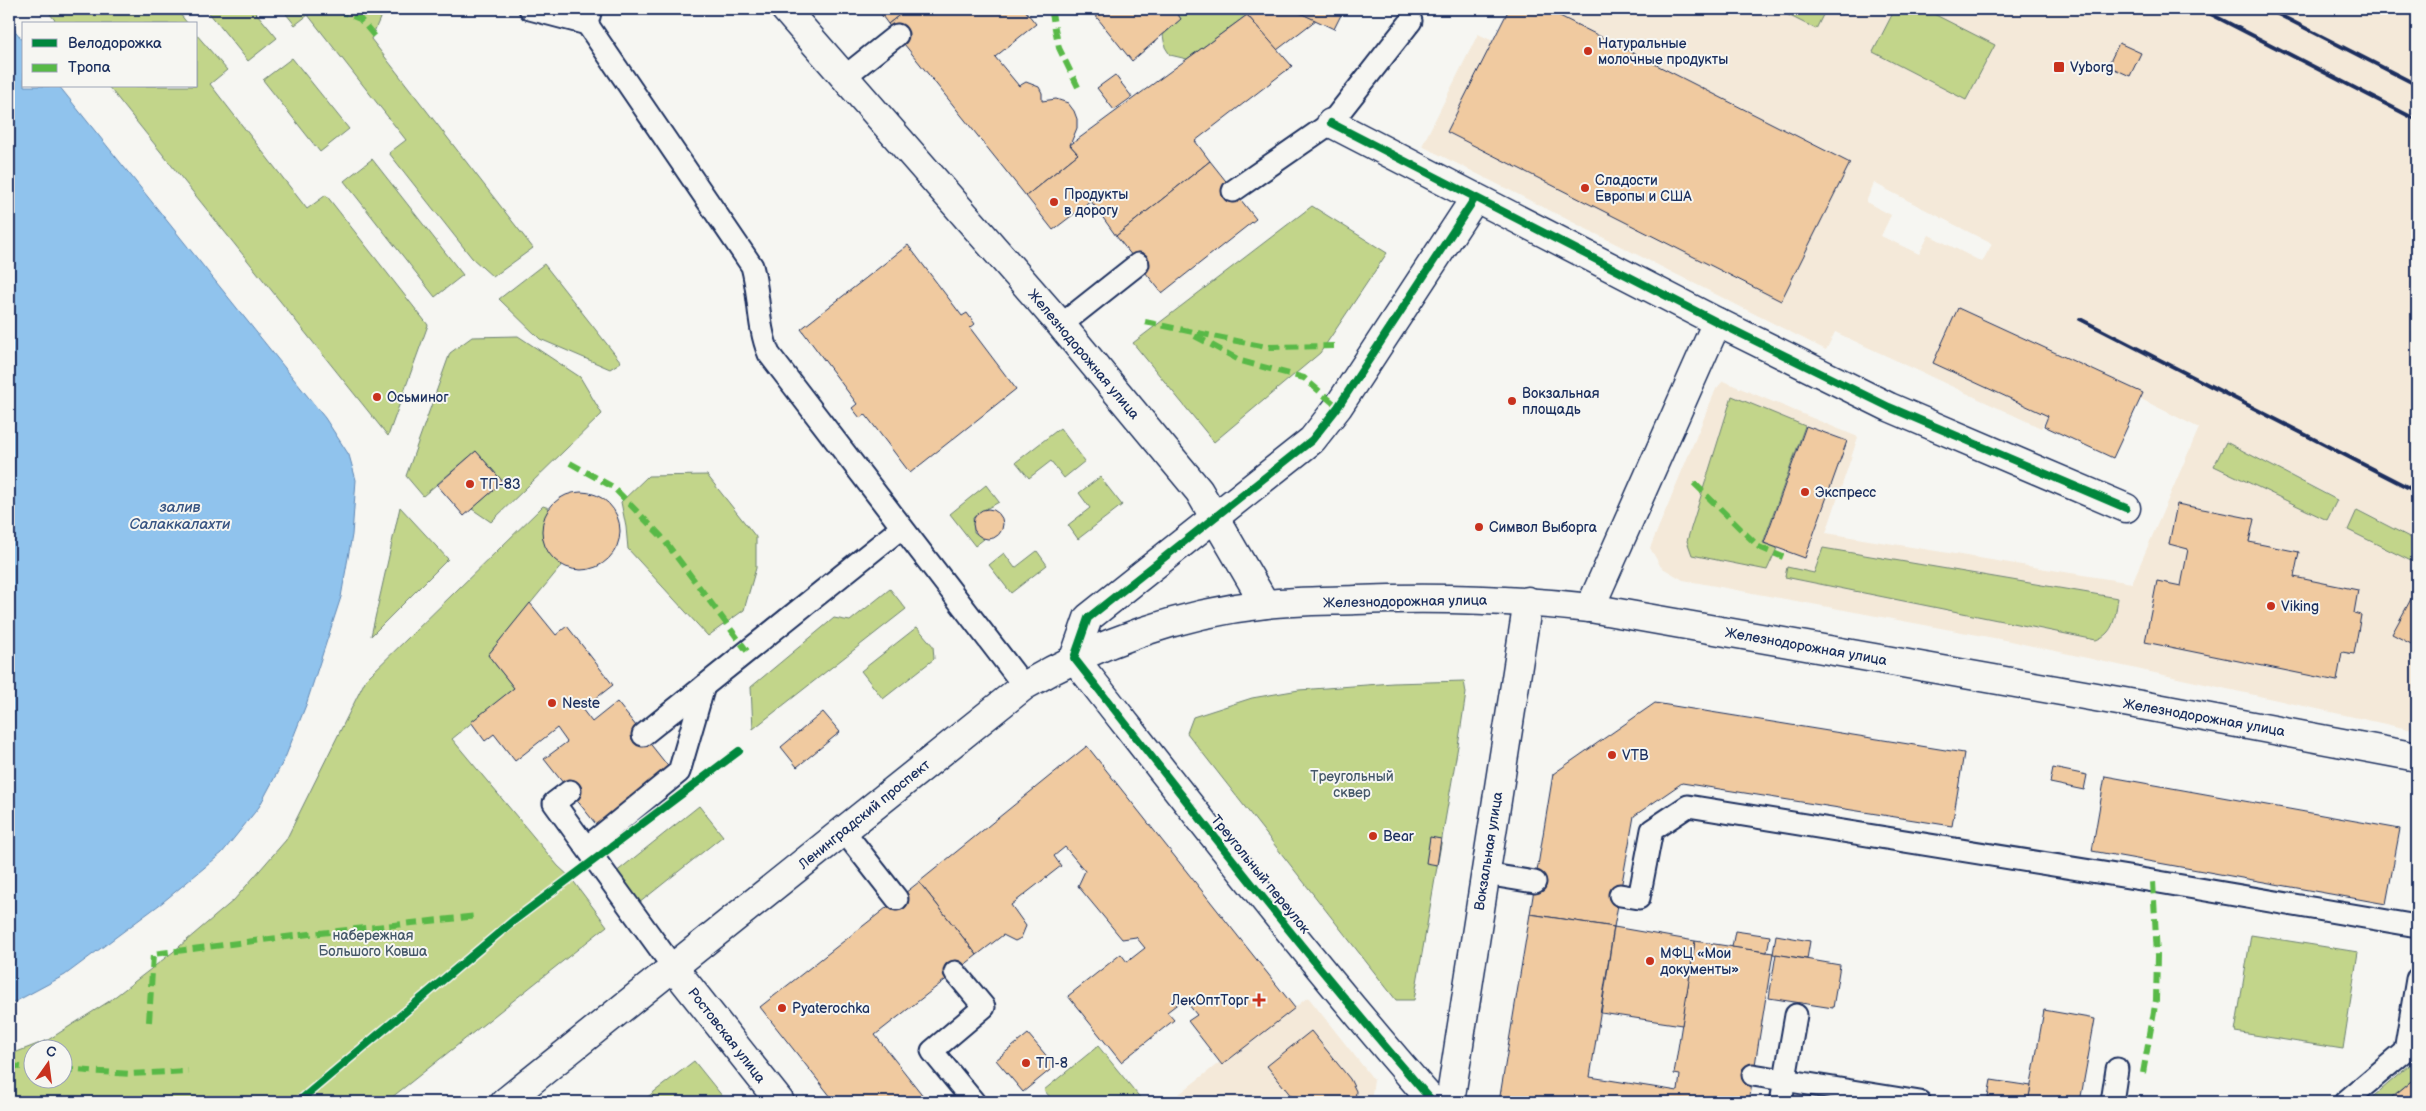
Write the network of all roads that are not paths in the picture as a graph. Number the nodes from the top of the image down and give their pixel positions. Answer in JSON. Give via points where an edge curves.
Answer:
{"nodes":[{"id":1,"x":530,"y":9,"type":"edge"},
{"id":2,"x":785,"y":9,"type":"edge"},
{"id":3,"x":551,"y":12,"type":"edge"},
{"id":4,"x":589,"y":16,"type":"edge"},
{"id":5,"x":1411,"y":21,"type":"dead end"},
{"id":6,"x":897,"y":34,"type":"dead end"},
{"id":7,"x":843,"y":78,"type":"junction"},
{"id":8,"x":1331,"y":123,"type":"junction"},
{"id":9,"x":1233,"y":191,"type":"dead end"},
{"id":10,"x":1475,"y":198,"type":"junction"},
{"id":11,"x":1138,"y":264,"type":"dead end"},
{"id":12,"x":1717,"y":322,"type":"junction"},
{"id":13,"x":1061,"y":325,"type":"junction"},
{"id":14,"x":2126,"y":508,"type":"dead end"},
{"id":15,"x":1216,"y":517,"type":"junction"},
{"id":16,"x":901,"y":528,"type":"junction"},
{"id":17,"x":1528,"y":601,"type":"junction"},
{"id":18,"x":1265,"y":604,"type":"junction"},
{"id":19,"x":1590,"y":608,"type":"junction"},
{"id":20,"x":1074,"y":658,"type":"junction"},
{"id":21,"x":704,"y":686,"type":"junction"},
{"id":22,"x":1024,"y":686,"type":"junction"},
{"id":23,"x":643,"y":735,"type":"dead end"},
{"id":24,"x":2417,"y":757,"type":"edge"},
{"id":25,"x":570,"y":791,"type":"dead end"},
{"id":26,"x":843,"y":830,"type":"junction"},
{"id":27,"x":587,"y":847,"type":"junction"},
{"id":28,"x":1485,"y":874,"type":"junction"},
{"id":29,"x":1535,"y":882,"type":"dead end"},
{"id":30,"x":1620,"y":895,"type":"dead end"},
{"id":31,"x":897,"y":899,"type":"dead end"},
{"id":32,"x":2417,"y":926,"type":"edge"},
{"id":33,"x":673,"y":967,"type":"junction"},
{"id":34,"x":955,"y":972,"type":"dead end"},
{"id":35,"x":2416,"y":992,"type":"edge"},
{"id":36,"x":1796,"y":1015,"type":"dead end"},
{"id":37,"x":2411,"y":1046,"type":"edge"},
{"id":38,"x":2118,"y":1069,"type":"dead end"},
{"id":39,"x":1753,"y":1075,"type":"dead end"},
{"id":40,"x":1785,"y":1080,"type":"junction"},
{"id":41,"x":505,"y":1102,"type":"edge"},
{"id":42,"x":780,"y":1102,"type":"edge"},
{"id":43,"x":974,"y":1102,"type":"edge"},
{"id":44,"x":1433,"y":1102,"type":"edge"},
{"id":45,"x":1450,"y":1102,"type":"edge"},
{"id":46,"x":1781,"y":1102,"type":"edge"},
{"id":47,"x":1920,"y":1102,"type":"edge"},
{"id":48,"x":2112,"y":1102,"type":"edge"},
{"id":49,"x":2345,"y":1102,"type":"edge"}],
"edges":[{"from":1,"to":3,"type":"lane"},
{"from":2,"to":7,"type":"street","name":"Железнодорожная улица"},
{"from":3,"to":4,"type":"lane"},
{"from":4,"to":16,"type":"lane","via":[[752,266],[760,322],[769,354]]},
{"from":5,"to":8,"type":"lane"},
{"from":6,"to":7,"type":"lane"},
{"from":7,"to":13,"type":"street","name":"Железнодорожная улица"},
{"from":8,"to":9,"type":"lane"},
{"from":8,"to":10,"type":"street"},
{"from":10,"to":12,"type":"street"},
{"from":10,"to":15,"type":"street","via":[[1338,407],[1312,440]]},
{"from":11,"to":13,"type":"lane"},
{"from":12,"to":14,"type":"street","via":[[1889,407]]},
{"from":12,"to":19,"type":"street"},
{"from":13,"to":15,"type":"street","name":"Железнодорожная улица","via":[[1199,491]]},
{"from":15,"to":18,"type":"street","name":"Железнодорожная улица"},
{"from":15,"to":20,"type":"street","via":[[1088,618]]},
{"from":16,"to":21,"type":"lane"},
{"from":16,"to":22,"type":"lane"},
{"from":17,"to":18,"type":"street","name":"Железнодорожная улица","via":[[1438,598]]},
{"from":17,"to":19,"type":"street","name":"Железнодорожная улица"},
{"from":17,"to":28,"type":"street","name":"Вокзальная улица"},
{"from":18,"to":20,"type":"street","name":"Ленинградский проспект","via":[[1152,628]]},
{"from":19,"to":24,"type":"street","name":"Железнодорожная улица"},
{"from":20,"to":22,"type":"street","name":"Ленинградский проспект"},
{"from":20,"to":44,"type":"street","name":"Треугольный переулок","via":[[1251,882]]},
{"from":21,"to":23,"type":"lane"},
{"from":21,"to":27,"type":"lane","via":[[679,772]]},
{"from":22,"to":26,"type":"street","name":"Ленинградский проспект"},
{"from":25,"to":27,"type":"lane","via":[[554,803]]},
{"from":26,"to":31,"type":"lane"},
{"from":26,"to":33,"type":"street","name":"Ленинградский проспект"},
{"from":27,"to":33,"type":"lane"},
{"from":28,"to":29,"type":"lane"},
{"from":28,"to":45,"type":"street","name":"Вокзальная улица"},
{"from":30,"to":32,"type":"lane","via":[[1639,898],[1652,830],[1688,806]]},
{"from":33,"to":41,"type":"street","name":"Ленинградский проспект"},
{"from":33,"to":42,"type":"street","name":"Ростовская улица"},
{"from":34,"to":43,"type":"lane","via":[[984,1007],[932,1051]]},
{"from":35,"to":37,"type":"lane"},
{"from":36,"to":40,"type":"lane"},
{"from":37,"to":49,"type":"lane"},
{"from":38,"to":48,"type":"lane"},
{"from":39,"to":40,"type":"lane"},
{"from":40,"to":46,"type":"lane"},
{"from":40,"to":47,"type":"lane"}]}
